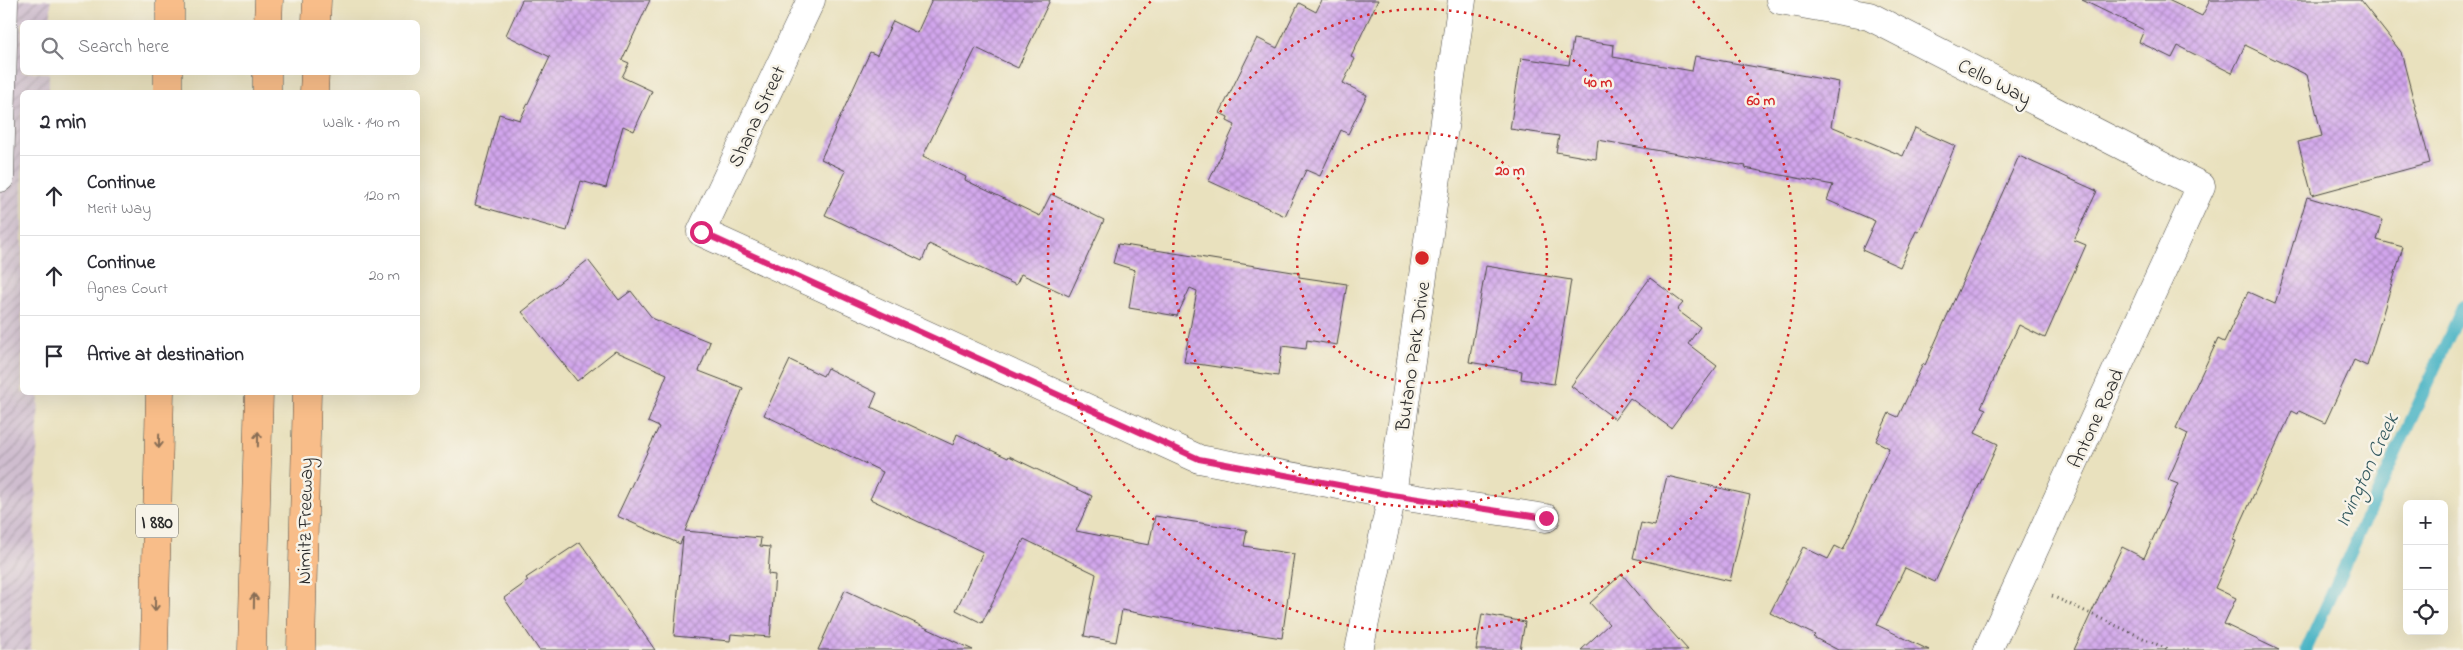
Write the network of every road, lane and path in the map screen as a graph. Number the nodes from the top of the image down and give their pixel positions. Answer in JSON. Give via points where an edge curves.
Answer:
{"nodes":[{"id":1,"x":4,"y":0,"type":"edge"},
{"id":2,"x":170,"y":0,"type":"edge"},
{"id":3,"x":269,"y":0,"type":"edge"},
{"id":4,"x":317,"y":0,"type":"edge"},
{"id":5,"x":811,"y":0,"type":"edge"},
{"id":6,"x":1462,"y":0,"type":"edge"},
{"id":7,"x":1780,"y":0,"type":"edge"},
{"id":8,"x":170,"y":20,"type":"edge"},
{"id":9,"x":268,"y":20,"type":"edge"},
{"id":10,"x":316,"y":20,"type":"edge"},
{"id":11,"x":168,"y":75,"type":"edge"},
{"id":12,"x":267,"y":75,"type":"edge"},
{"id":13,"x":315,"y":75,"type":"edge"},
{"id":14,"x":168,"y":90,"type":"edge"},
{"id":15,"x":267,"y":90,"type":"edge"},
{"id":16,"x":314,"y":90,"type":"edge"},
{"id":17,"x":0,"y":178,"type":"edge"},
{"id":18,"x":2202,"y":186,"type":"joint"},
{"id":19,"x":160,"y":395,"type":"edge"},
{"id":20,"x":259,"y":395,"type":"edge"},
{"id":21,"x":307,"y":395,"type":"edge"},
{"id":22,"x":1392,"y":495,"type":"junction"},
{"id":23,"x":1546,"y":518,"type":"dead end"},
{"id":24,"x":2020,"y":581,"type":"junction"},
{"id":25,"x":154,"y":650,"type":"edge"},
{"id":26,"x":252,"y":650,"type":"edge"},
{"id":27,"x":301,"y":650,"type":"edge"},
{"id":28,"x":1359,"y":650,"type":"edge"},
{"id":29,"x":1988,"y":650,"type":"edge"},
{"id":30,"x":2168,"y":650,"type":"edge"}],
"edges":[{"from":1,"to":17,"type":"street"},
{"from":2,"to":8,"type":"highway"},
{"from":3,"to":9,"type":"highway"},
{"from":4,"to":10,"type":"highway"},
{"from":5,"to":22,"type":"street","name":"Shana Street","via":[[701,232],[1199,459]]},
{"from":6,"to":22,"type":"street","name":"Butano Park Drive"},
{"from":7,"to":18,"type":"street","name":"Cello Way","via":[[1868,16]]},
{"from":11,"to":14,"type":"highway"},
{"from":12,"to":15,"type":"highway"},
{"from":13,"to":16,"type":"highway"},
{"from":18,"to":24,"type":"street","name":"Antone Road"},
{"from":19,"to":25,"type":"highway","number":"I 880","one_way":true},
{"from":26,"to":20,"type":"highway","one_way":true},
{"from":21,"to":27,"type":"highway","name":"Nimitz Freeway"},
{"from":22,"to":23,"type":"street"},
{"from":22,"to":28,"type":"street","name":"Butano Park Drive"},
{"from":24,"to":29,"type":"street","name":"Antone Road"},
{"from":24,"to":30,"type":"path"}]}
